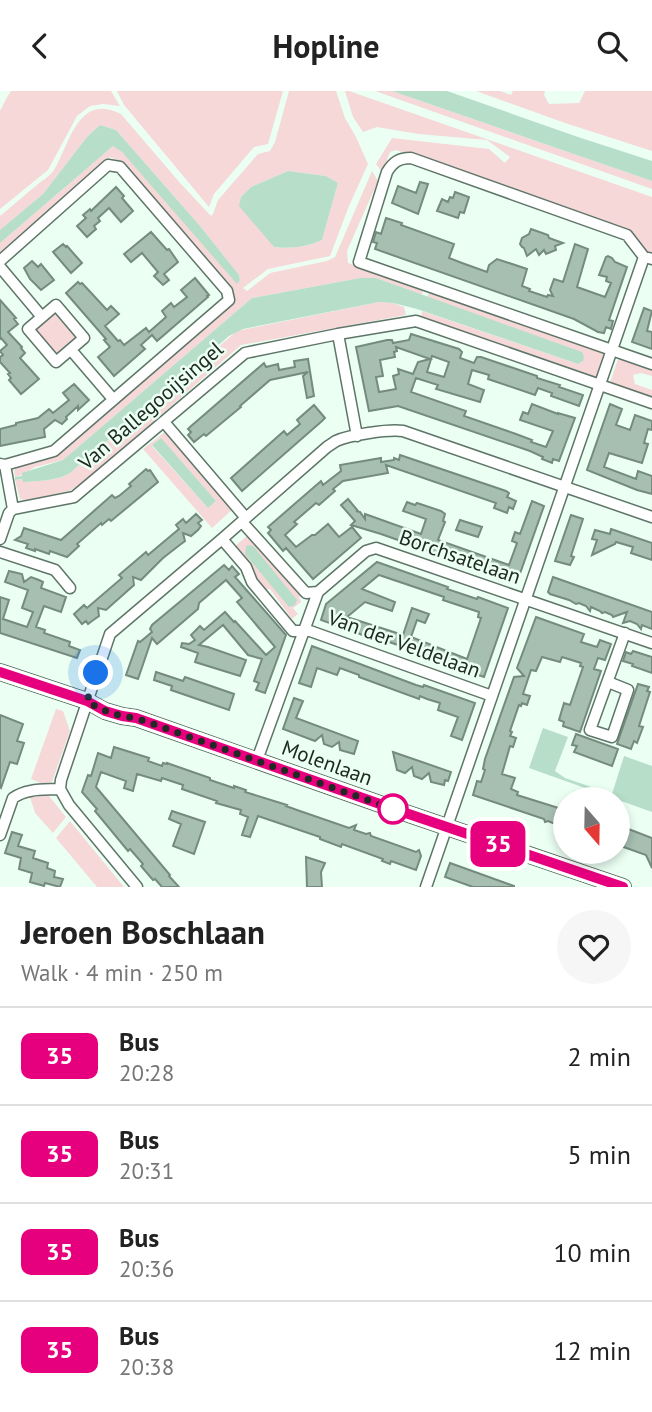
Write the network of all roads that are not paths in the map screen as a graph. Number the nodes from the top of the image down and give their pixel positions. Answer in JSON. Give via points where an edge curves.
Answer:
{"nodes":[{"id":1,"x":648,"y":258,"type":"edge"},
{"id":2,"x":0,"y":261,"type":"edge"},
{"id":3,"x":0,"y":267,"type":"edge"},
{"id":4,"x":42,"y":317,"type":"junction"},
{"id":5,"x":338,"y":334,"type":"junction"},
{"id":6,"x":612,"y":349,"type":"junction"},
{"id":7,"x":71,"y":350,"type":"junction"},
{"id":8,"x":652,"y":364,"type":"edge"},
{"id":9,"x":600,"y":385,"type":"junction"},
{"id":10,"x":113,"y":399,"type":"junction"},
{"id":11,"x":652,"y":403,"type":"edge"},
{"id":12,"x":164,"y":422,"type":"junction"},
{"id":13,"x":357,"y":436,"type":"junction"},
{"id":14,"x":3,"y":467,"type":"edge"},
{"id":15,"x":565,"y":486,"type":"junction"},
{"id":16,"x":13,"y":509,"type":"junction"},
{"id":17,"x":652,"y":517,"type":"edge"},
{"id":18,"x":244,"y":520,"type":"junction"},
{"id":19,"x":0,"y":539,"type":"edge"},
{"id":20,"x":222,"y":540,"type":"junction"},
{"id":21,"x":0,"y":552,"type":"edge"},
{"id":22,"x":70,"y":588,"type":"dead end"},
{"id":23,"x":318,"y":592,"type":"junction"},
{"id":24,"x":525,"y":600,"type":"junction"},
{"id":25,"x":303,"y":631,"type":"junction"},
{"id":26,"x":625,"y":633,"type":"junction"},
{"id":27,"x":652,"y":643,"type":"edge"},
{"id":28,"x":0,"y":672,"type":"edge"},
{"id":29,"x":608,"y":683,"type":"junction"},
{"id":30,"x":492,"y":696,"type":"junction"},
{"id":31,"x":87,"y":701,"type":"junction"},
{"id":32,"x":257,"y":760,"type":"junction"},
{"id":33,"x":60,"y":789,"type":"junction"},
{"id":34,"x":447,"y":826,"type":"junction"},
{"id":35,"x":0,"y":835,"type":"edge"},
{"id":36,"x":137,"y":887,"type":"edge"},
{"id":37,"x":426,"y":887,"type":"edge"},
{"id":38,"x":623,"y":887,"type":"edge"}],
"edges":[{"from":1,"to":6,"type":"street"},
{"from":1,"to":6,"type":"street","via":[[627,235],[411,158],[400,159],[387,172],[359,262]]},
{"from":2,"to":10,"type":"street","via":[[108,165],[120,167],[227,291],[229,300]]},
{"from":3,"to":4,"type":"street"},
{"from":4,"to":7,"type":"street","via":[[56,305],[84,338]]},
{"from":4,"to":7,"type":"street","via":[[28,329],[56,362]]},
{"from":5,"to":9,"type":"street","name":"Van Ballegooijsingel","via":[[416,321]]},
{"from":5,"to":12,"type":"street","name":"Van Ballegooijsingel","via":[[238,356]]},
{"from":5,"to":13,"type":"street"},
{"from":6,"to":8,"type":"street"},
{"from":6,"to":9,"type":"street"},
{"from":7,"to":10,"type":"street"},
{"from":9,"to":11,"type":"street","name":"Van Ballegooijsingel"},
{"from":9,"to":15,"type":"street"},
{"from":10,"to":14,"type":"street","via":[[54,451]]},
{"from":12,"to":16,"type":"street","name":"Van Ballegooijsingel","via":[[74,497]]},
{"from":12,"to":18,"type":"street"},
{"from":13,"to":15,"type":"street","via":[[402,431]]},
{"from":13,"to":18,"type":"street","via":[[327,447]]},
{"from":14,"to":16,"type":"street"},
{"from":15,"to":17,"type":"street"},
{"from":15,"to":24,"type":"street"},
{"from":16,"to":19,"type":"street"},
{"from":18,"to":20,"type":"street"},
{"from":18,"to":23,"type":"street","via":[[305,592]]},
{"from":20,"to":25,"type":"street","via":[[293,631]]},
{"from":20,"to":31,"type":"street","via":[[110,634]]},
{"from":21,"to":22,"type":"street","via":[[55,570]]},
{"from":23,"to":24,"type":"street","name":"Borchsatelaan","via":[[366,551],[376,548]]},
{"from":23,"to":25,"type":"street","name":"Borchsatelaan"},
{"from":24,"to":26,"type":"street","name":"Borchsatelaan"},
{"from":24,"to":30,"type":"street"},
{"from":25,"to":30,"type":"street","name":"Van der Veldelaan"},
{"from":25,"to":32,"type":"street","name":"Borchsatelaan"},
{"from":26,"to":27,"type":"street","name":"Borchsatelaan"},
{"from":26,"to":29,"type":"street"},
{"from":28,"to":31,"type":"main road","name":"Molenlaan"},
{"from":29,"to":29,"type":"street","via":[[628,690],[612,737],[590,730]]},
{"from":30,"to":34,"type":"street"},
{"from":31,"to":32,"type":"main road","name":"Molenlaan"},
{"from":31,"to":33,"type":"street"},
{"from":32,"to":34,"type":"main road","name":"Molenlaan"},
{"from":33,"to":35,"type":"street","via":[[28,791],[13,798]]},
{"from":33,"to":36,"type":"street"},
{"from":34,"to":37,"type":"street"},
{"from":34,"to":38,"type":"main road","name":"Molenlaan"}]}
